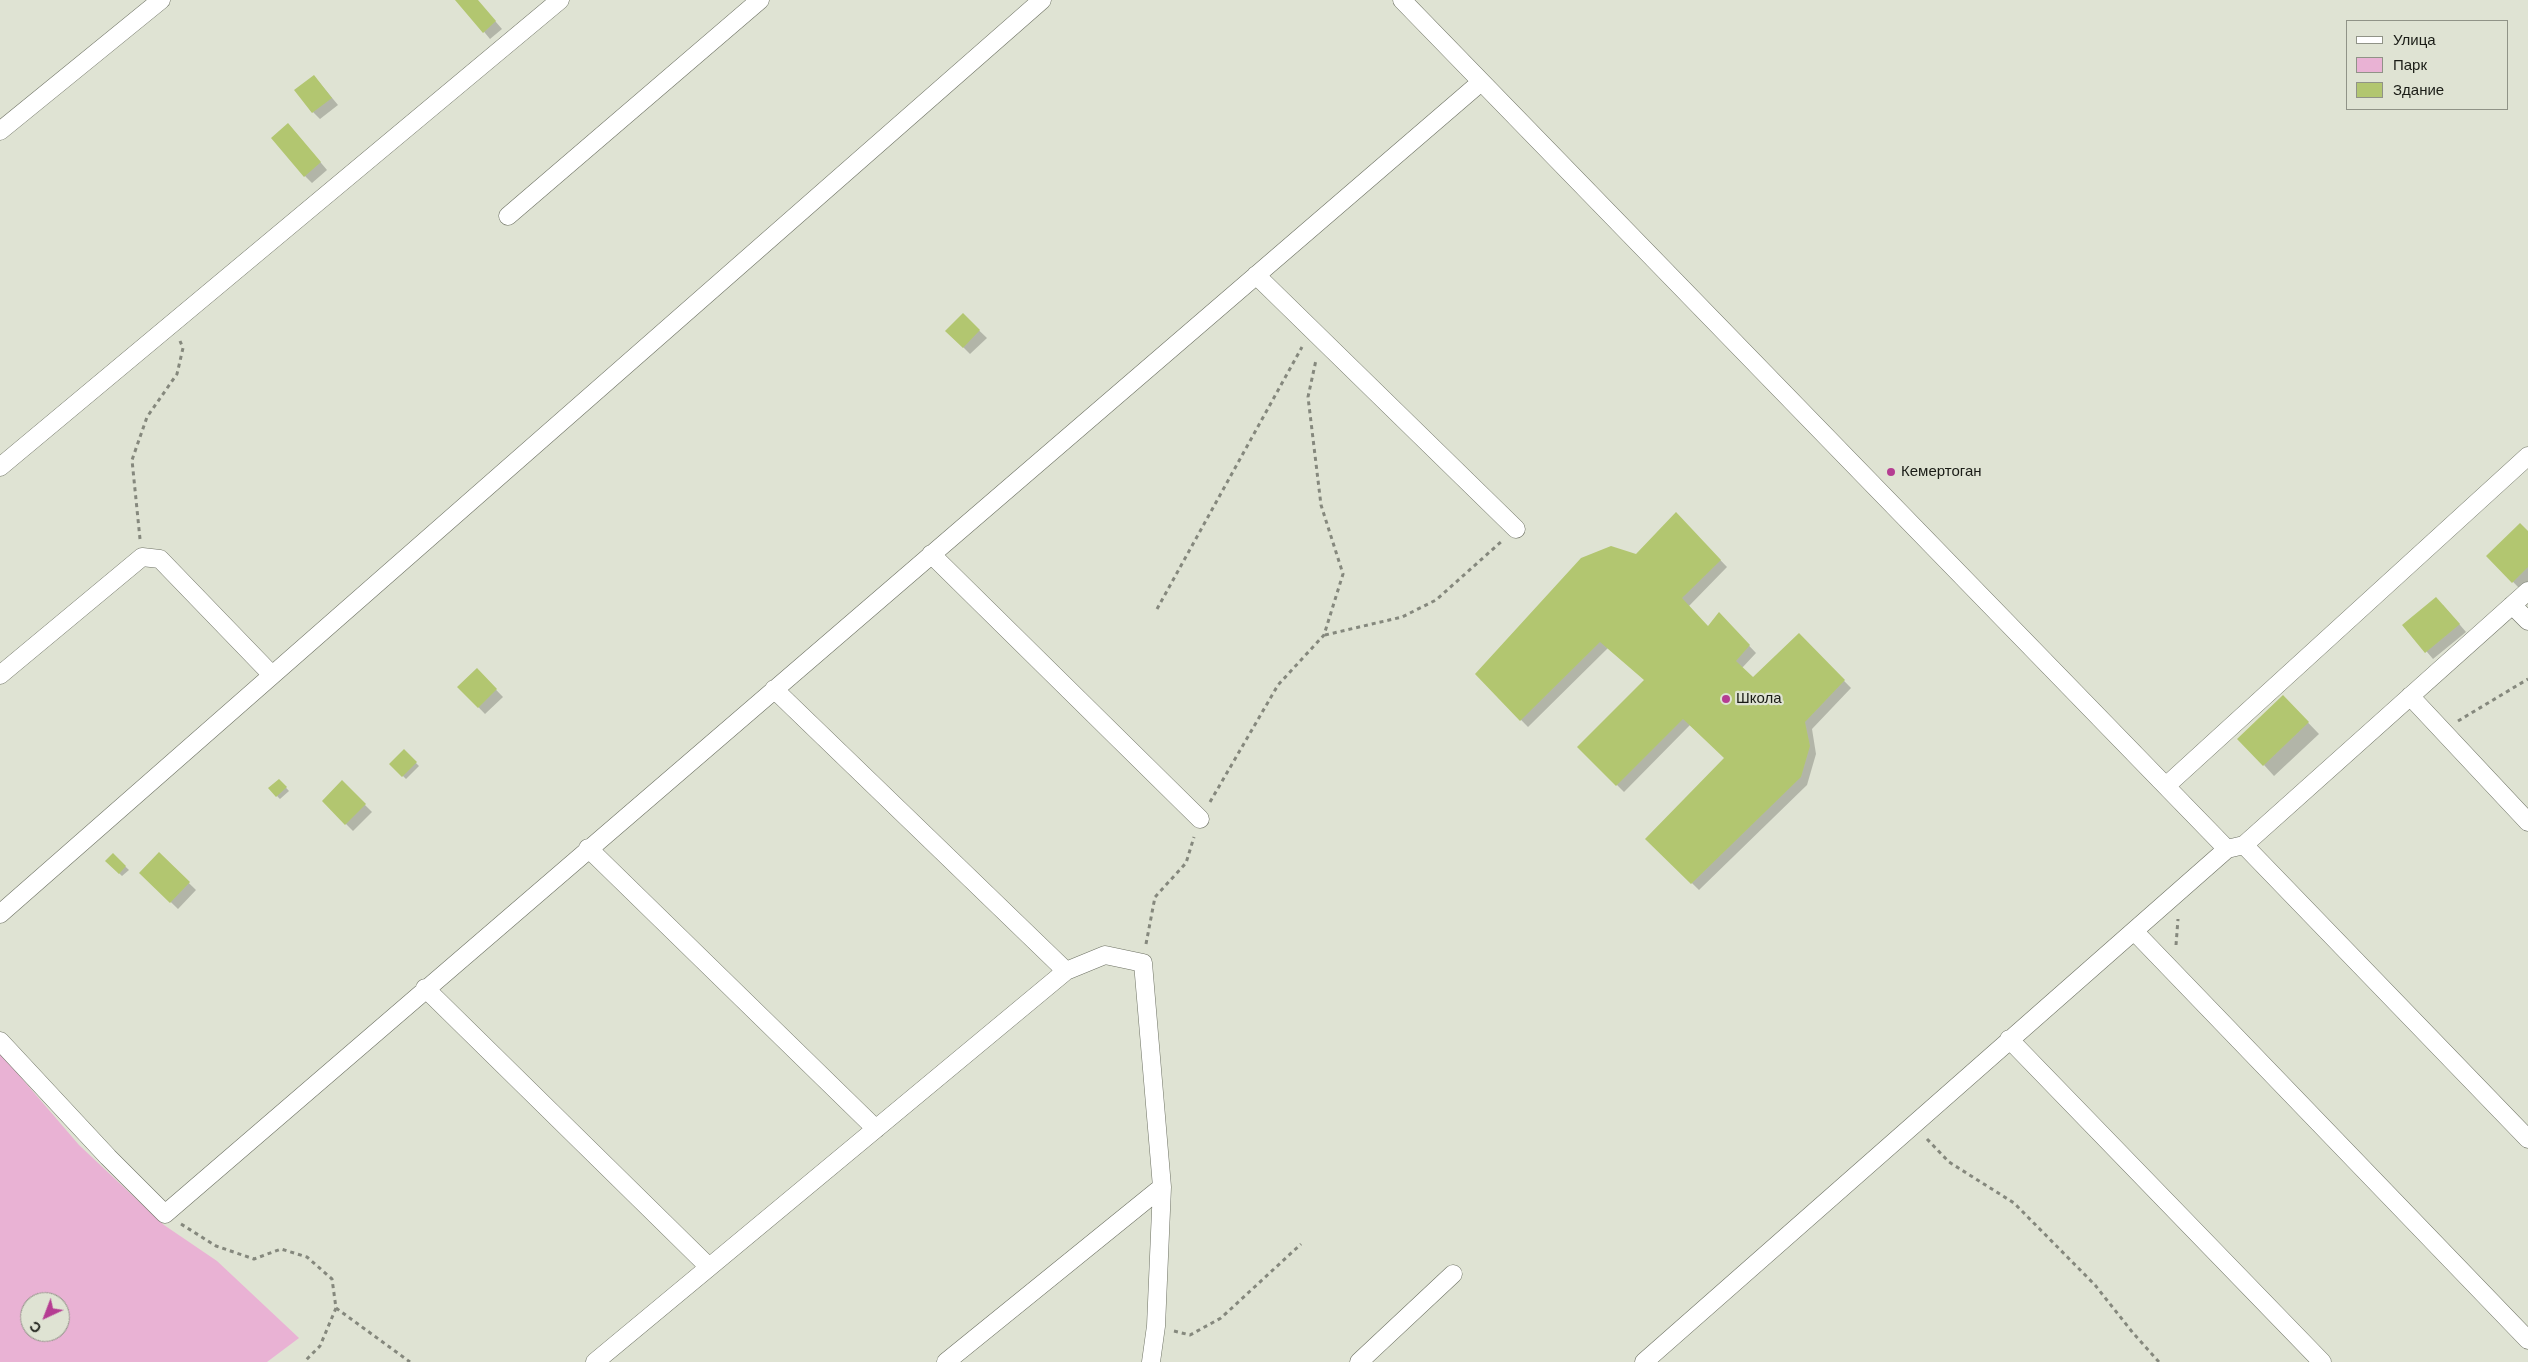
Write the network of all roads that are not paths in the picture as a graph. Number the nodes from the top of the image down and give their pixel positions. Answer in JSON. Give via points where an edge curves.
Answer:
{"nodes":[{"id":1,"x":161,"y":0,"type":"edge"},
{"id":2,"x":560,"y":0,"type":"edge"},
{"id":3,"x":760,"y":0,"type":"edge"},
{"id":4,"x":1042,"y":0,"type":"edge"},
{"id":5,"x":1402,"y":0,"type":"edge"},
{"id":6,"x":1481,"y":82,"type":"junction"},
{"id":7,"x":0,"y":131,"type":"edge"},
{"id":8,"x":508,"y":216,"type":"dead end"},
{"id":9,"x":1256,"y":275,"type":"junction"},
{"id":10,"x":2528,"y":456,"type":"edge"},
{"id":11,"x":0,"y":467,"type":"edge"},
{"id":12,"x":1516,"y":529,"type":"road end"},
{"id":13,"x":931,"y":554,"type":"junction"},
{"id":14,"x":2528,"y":591,"type":"edge"},
{"id":15,"x":2512,"y":604,"type":"junction"},
{"id":16,"x":2528,"y":621,"type":"edge"},
{"id":17,"x":0,"y":675,"type":"edge"},
{"id":18,"x":272,"y":675,"type":"junction"},
{"id":19,"x":774,"y":689,"type":"junction"},
{"id":20,"x":2410,"y":696,"type":"junction"},
{"id":21,"x":2166,"y":786,"type":"junction"},
{"id":22,"x":1200,"y":819,"type":"road end"},
{"id":23,"x":2528,"y":822,"type":"edge"},
{"id":24,"x":2236,"y":847,"type":"junction"},
{"id":25,"x":588,"y":848,"type":"junction"},
{"id":26,"x":0,"y":914,"type":"edge"},
{"id":27,"x":2134,"y":931,"type":"junction"},
{"id":28,"x":1066,"y":971,"type":"junction"},
{"id":29,"x":425,"y":988,"type":"junction"},
{"id":30,"x":2009,"y":1039,"type":"junction"},
{"id":31,"x":0,"y":1041,"type":"edge"},
{"id":32,"x":876,"y":1129,"type":"junction"},
{"id":33,"x":2528,"y":1139,"type":"edge"},
{"id":34,"x":1162,"y":1187,"type":"junction"},
{"id":35,"x":710,"y":1267,"type":"junction"},
{"id":36,"x":1453,"y":1274,"type":"dead end"},
{"id":37,"x":2528,"y":1340,"type":"edge"},
{"id":38,"x":595,"y":1362,"type":"edge"},
{"id":39,"x":946,"y":1362,"type":"edge"},
{"id":40,"x":1151,"y":1362,"type":"edge"},
{"id":41,"x":1360,"y":1362,"type":"edge"},
{"id":42,"x":1644,"y":1362,"type":"edge"},
{"id":43,"x":2322,"y":1362,"type":"edge"}],
"edges":[{"from":1,"to":7,"type":"street"},
{"from":2,"to":11,"type":"street"},
{"from":3,"to":8,"type":"street"},
{"from":4,"to":18,"type":"street"},
{"from":5,"to":6,"type":"street"},
{"from":6,"to":9,"type":"street"},
{"from":6,"to":21,"type":"street"},
{"from":9,"to":12,"type":"street"},
{"from":9,"to":13,"type":"street"},
{"from":10,"to":21,"type":"street"},
{"from":13,"to":19,"type":"street"},
{"from":13,"to":22,"type":"street"},
{"from":14,"to":15,"type":"street"},
{"from":15,"to":16,"type":"street"},
{"from":15,"to":20,"type":"street"},
{"from":17,"to":18,"type":"street","via":[[142,557],[160,559]]},
{"from":18,"to":26,"type":"street"},
{"from":19,"to":25,"type":"street"},
{"from":19,"to":28,"type":"street"},
{"from":20,"to":23,"type":"street"},
{"from":20,"to":24,"type":"street"},
{"from":21,"to":24,"type":"street"},
{"from":24,"to":27,"type":"street"},
{"from":24,"to":33,"type":"street"},
{"from":25,"to":29,"type":"street"},
{"from":25,"to":32,"type":"street"},
{"from":27,"to":30,"type":"street"},
{"from":27,"to":37,"type":"street"},
{"from":28,"to":32,"type":"street"},
{"from":28,"to":34,"type":"street","via":[[1105,955],[1143,963]]},
{"from":29,"to":31,"type":"street","via":[[165,1214]]},
{"from":29,"to":35,"type":"street"},
{"from":30,"to":42,"type":"street"},
{"from":30,"to":43,"type":"street"},
{"from":32,"to":35,"type":"street"},
{"from":34,"to":39,"type":"street"},
{"from":34,"to":40,"type":"street","via":[[1156,1326]]},
{"from":35,"to":38,"type":"street"},
{"from":36,"to":41,"type":"street"}]}
